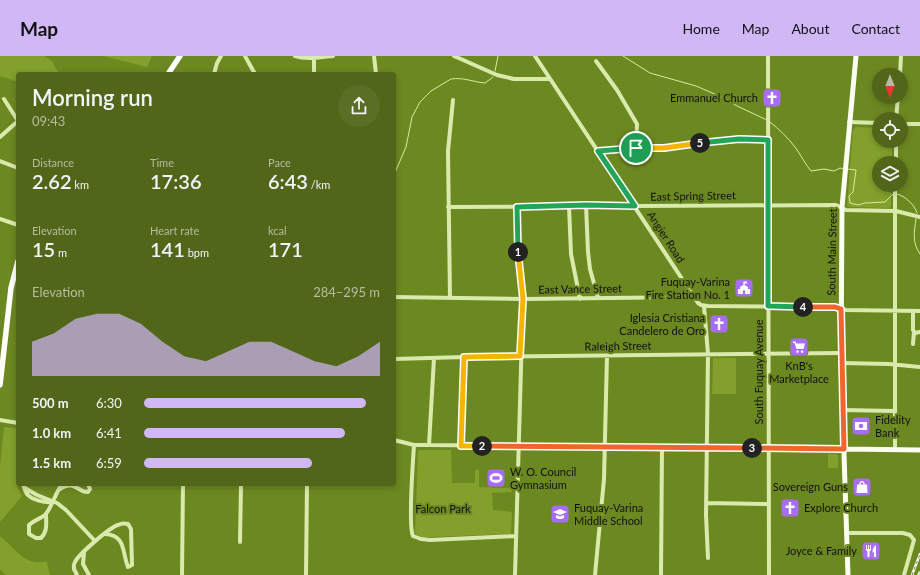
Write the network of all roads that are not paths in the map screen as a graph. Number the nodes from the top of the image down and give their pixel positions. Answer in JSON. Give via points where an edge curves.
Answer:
{"nodes":[{"id":1,"x":180,"y":56,"type":"edge"},
{"id":2,"x":221,"y":56,"type":"edge"},
{"id":3,"x":245,"y":56,"type":"edge"},
{"id":4,"x":295,"y":56,"type":"edge"},
{"id":5,"x":333,"y":56,"type":"edge"},
{"id":6,"x":374,"y":56,"type":"edge"},
{"id":7,"x":454,"y":56,"type":"edge"},
{"id":8,"x":536,"y":56,"type":"edge"},
{"id":9,"x":768,"y":56,"type":"edge"},
{"id":10,"x":856,"y":56,"type":"edge"},
{"id":11,"x":901,"y":56,"type":"edge"},
{"id":12,"x":314,"y":58,"type":"junction"},
{"id":13,"x":596,"y":61,"type":"dead end"},
{"id":14,"x":900,"y":68,"type":"edge"},
{"id":15,"x":169,"y":72,"type":"edge"},
{"id":16,"x":214,"y":72,"type":"edge"},
{"id":17,"x":254,"y":72,"type":"edge"},
{"id":18,"x":314,"y":72,"type":"edge"},
{"id":19,"x":376,"y":72,"type":"edge"},
{"id":20,"x":550,"y":79,"type":"junction"},
{"id":21,"x":4,"y":99,"type":"dead end"},
{"id":22,"x":453,"y":100,"type":"dead end"},
{"id":23,"x":16,"y":118,"type":"edge"},
{"id":24,"x":849,"y":122,"type":"junction"},
{"id":25,"x":16,"y":123,"type":"edge"},
{"id":26,"x":872,"y":123,"type":"edge"},
{"id":27,"x":908,"y":124,"type":"edge"},
{"id":28,"x":920,"y":124,"type":"edge"},
{"id":29,"x":0,"y":136,"type":"edge"},
{"id":30,"x":768,"y":140,"type":"junction"},
{"id":31,"x":636,"y":148,"type":"junction"},
{"id":32,"x":598,"y":151,"type":"junction"},
{"id":33,"x":0,"y":160,"type":"edge"},
{"id":34,"x":16,"y":167,"type":"edge"},
{"id":35,"x":896,"y":192,"type":"edge"},
{"id":36,"x":768,"y":204,"type":"junction"},
{"id":37,"x":586,"y":205,"type":"junction"},
{"id":38,"x":569,"y":206,"type":"junction"},
{"id":39,"x":635,"y":206,"type":"junction"},
{"id":40,"x":448,"y":207,"type":"junction"},
{"id":41,"x":517,"y":207,"type":"junction"},
{"id":42,"x":842,"y":207,"type":"junction"},
{"id":43,"x":896,"y":211,"type":"junction"},
{"id":44,"x":920,"y":217,"type":"edge"},
{"id":45,"x":0,"y":219,"type":"edge"},
{"id":46,"x":16,"y":224,"type":"edge"},
{"id":47,"x":16,"y":269,"type":"edge"},
{"id":48,"x":396,"y":297,"type":"edge"},
{"id":49,"x":694,"y":297,"type":"junction"},
{"id":50,"x":450,"y":298,"type":"junction"},
{"id":51,"x":598,"y":298,"type":"junction"},
{"id":52,"x":523,"y":299,"type":"junction"},
{"id":53,"x":580,"y":299,"type":"junction"},
{"id":54,"x":704,"y":306,"type":"junction"},
{"id":55,"x":768,"y":306,"type":"junction"},
{"id":56,"x":841,"y":309,"type":"junction"},
{"id":57,"x":895,"y":311,"type":"junction"},
{"id":58,"x":913,"y":311,"type":"junction"},
{"id":59,"x":920,"y":311,"type":"edge"},
{"id":60,"x":914,"y":332,"type":"junction"},
{"id":61,"x":920,"y":332,"type":"edge"},
{"id":62,"x":913,"y":344,"type":"dead end"},
{"id":63,"x":841,"y":353,"type":"junction"},
{"id":64,"x":708,"y":354,"type":"junction"},
{"id":65,"x":768,"y":354,"type":"junction"},
{"id":66,"x":520,"y":356,"type":"junction"},
{"id":67,"x":607,"y":356,"type":"junction"},
{"id":68,"x":464,"y":357,"type":"junction"},
{"id":69,"x":434,"y":358,"type":"junction"},
{"id":70,"x":396,"y":359,"type":"edge"},
{"id":71,"x":841,"y":363,"type":"junction"},
{"id":72,"x":895,"y":365,"type":"junction"},
{"id":73,"x":920,"y":367,"type":"edge"},
{"id":74,"x":0,"y":386,"type":"edge"},
{"id":75,"x":842,"y":410,"type":"junction"},
{"id":76,"x":895,"y":411,"type":"junction"},
{"id":77,"x":0,"y":420,"type":"edge"},
{"id":78,"x":16,"y":423,"type":"edge"},
{"id":79,"x":396,"y":440,"type":"edge"},
{"id":80,"x":414,"y":445,"type":"junction"},
{"id":81,"x":429,"y":445,"type":"junction"},
{"id":82,"x":461,"y":446,"type":"junction"},
{"id":83,"x":518,"y":446,"type":"junction"},
{"id":84,"x":605,"y":447,"type":"junction"},
{"id":85,"x":662,"y":447,"type":"junction"},
{"id":86,"x":707,"y":447,"type":"junction"},
{"id":87,"x":769,"y":448,"type":"junction"},
{"id":88,"x":844,"y":449,"type":"junction"},
{"id":89,"x":895,"y":449,"type":"junction"},
{"id":90,"x":920,"y":450,"type":"edge"},
{"id":91,"x":24,"y":486,"type":"edge"},
{"id":92,"x":61,"y":486,"type":"edge"},
{"id":93,"x":66,"y":486,"type":"edge"},
{"id":94,"x":72,"y":486,"type":"edge"},
{"id":95,"x":89,"y":486,"type":"edge"},
{"id":96,"x":183,"y":486,"type":"edge"},
{"id":97,"x":241,"y":486,"type":"edge"},
{"id":98,"x":307,"y":486,"type":"edge"},
{"id":99,"x":58,"y":490,"type":"junction"},
{"id":100,"x":52,"y":502,"type":"junction"},
{"id":101,"x":706,"y":503,"type":"junction"},
{"id":102,"x":768,"y":504,"type":"junction"},
{"id":103,"x":46,"y":514,"type":"junction"},
{"id":104,"x":847,"y":533,"type":"junction"},
{"id":105,"x":104,"y":534,"type":"junction"},
{"id":106,"x":516,"y":536,"type":"junction"},
{"id":107,"x":95,"y":541,"type":"junction"},
{"id":108,"x":240,"y":542,"type":"dead end"},
{"id":109,"x":132,"y":546,"type":"junction"},
{"id":110,"x":123,"y":547,"type":"junction"},
{"id":111,"x":84,"y":553,"type":"junction"},
{"id":112,"x":708,"y":558,"type":"dead end"},
{"id":113,"x":87,"y":573,"type":"edge"},
{"id":114,"x":78,"y":575,"type":"edge"},
{"id":115,"x":182,"y":575,"type":"edge"},
{"id":116,"x":306,"y":575,"type":"edge"},
{"id":117,"x":515,"y":575,"type":"edge"},
{"id":118,"x":595,"y":575,"type":"edge"},
{"id":119,"x":661,"y":575,"type":"edge"},
{"id":120,"x":769,"y":575,"type":"edge"},
{"id":121,"x":848,"y":575,"type":"edge"},
{"id":122,"x":904,"y":575,"type":"edge"}],
"edges":[{"from":1,"to":15,"type":"highway"},
{"from":2,"to":16,"type":"street"},
{"from":3,"to":17,"type":"street"},
{"from":4,"to":12,"type":"street"},
{"from":5,"to":12,"type":"street"},
{"from":6,"to":19,"type":"street"},
{"from":7,"to":20,"type":"street","via":[[497,75],[513,79]]},
{"from":8,"to":20,"type":"street","name":"Angier Road"},
{"from":9,"to":30,"type":"street","name":"South Fuquay Avenue"},
{"from":10,"to":24,"type":"main road","name":"South Main Street"},
{"from":11,"to":14,"type":"street"},
{"from":12,"to":18,"type":"street"},
{"from":13,"to":31,"type":"street","via":[[637,124]]},
{"from":20,"to":32,"type":"street","name":"Angier Road"},
{"from":21,"to":23,"type":"street"},
{"from":22,"to":40,"type":"street","via":[[448,151]]},
{"from":24,"to":26,"type":"street"},
{"from":24,"to":42,"type":"main road","name":"South Main Street"},
{"from":25,"to":29,"type":"street"},
{"from":27,"to":28,"type":"street"},
{"from":30,"to":31,"type":"street","via":[[739,139],[664,148]]},
{"from":30,"to":36,"type":"street","name":"South Fuquay Avenue"},
{"from":31,"to":32,"type":"street"},
{"from":32,"to":39,"type":"street","name":"Angier Road"},
{"from":33,"to":34,"type":"street"},
{"from":35,"to":43,"type":"street"},
{"from":36,"to":39,"type":"street","name":"East Spring Street"},
{"from":36,"to":42,"type":"street","name":"East Spring Street"},
{"from":36,"to":55,"type":"street","name":"South Fuquay Avenue"},
{"from":37,"to":38,"type":"street","name":"East Spring Street"},
{"from":37,"to":39,"type":"street","name":"East Spring Street"},
{"from":37,"to":51,"type":"street","via":[[590,269]]},
{"from":38,"to":41,"type":"street","name":"East Spring Street"},
{"from":38,"to":53,"type":"street","via":[[571,254]]},
{"from":39,"to":49,"type":"street","name":"Angier Road"},
{"from":40,"to":41,"type":"street","name":"East Spring Street"},
{"from":40,"to":50,"type":"street"},
{"from":41,"to":52,"type":"street","via":[[518,257]]},
{"from":42,"to":43,"type":"street","name":"East Spring Street","via":[[846,210]]},
{"from":42,"to":56,"type":"main road","name":"South Main Street"},
{"from":43,"to":44,"type":"street","name":"East Spring Street"},
{"from":43,"to":57,"type":"street"},
{"from":45,"to":46,"type":"street"},
{"from":47,"to":74,"type":"highway","via":[[11,288]]},
{"from":48,"to":50,"type":"street","name":"East Vance Street"},
{"from":49,"to":51,"type":"street","name":"East Vance Street"},
{"from":49,"to":54,"type":"street","name":"Angier Road"},
{"from":50,"to":52,"type":"street","name":"East Vance Street"},
{"from":51,"to":53,"type":"street","name":"East Vance Street"},
{"from":52,"to":53,"type":"street","name":"East Vance Street"},
{"from":52,"to":66,"type":"street"},
{"from":54,"to":55,"type":"street"},
{"from":54,"to":64,"type":"street"},
{"from":55,"to":56,"type":"street"},
{"from":55,"to":65,"type":"street","name":"South Fuquay Avenue"},
{"from":56,"to":57,"type":"street"},
{"from":56,"to":63,"type":"main road","name":"South Main Street"},
{"from":57,"to":58,"type":"street"},
{"from":57,"to":72,"type":"street"},
{"from":58,"to":59,"type":"street"},
{"from":58,"to":60,"type":"street"},
{"from":60,"to":61,"type":"street"},
{"from":60,"to":62,"type":"street"},
{"from":63,"to":65,"type":"street","name":"Raleigh Street"},
{"from":63,"to":71,"type":"main road","name":"South Main Street"},
{"from":64,"to":65,"type":"street","name":"Raleigh Street"},
{"from":64,"to":67,"type":"street","name":"Raleigh Street"},
{"from":64,"to":86,"type":"street"},
{"from":65,"to":87,"type":"street","name":"South Fuquay Avenue"},
{"from":66,"to":67,"type":"street","name":"Raleigh Street"},
{"from":66,"to":68,"type":"street","name":"Raleigh Street"},
{"from":66,"to":83,"type":"street"},
{"from":67,"to":84,"type":"street"},
{"from":68,"to":69,"type":"street","name":"Raleigh Street"},
{"from":68,"to":82,"type":"street"},
{"from":69,"to":70,"type":"street","name":"Raleigh Street"},
{"from":69,"to":81,"type":"street"},
{"from":71,"to":72,"type":"street"},
{"from":71,"to":75,"type":"main road","name":"South Main Street"},
{"from":72,"to":73,"type":"street"},
{"from":72,"to":76,"type":"street"},
{"from":75,"to":76,"type":"street"},
{"from":75,"to":88,"type":"main road","name":"South Main Street"},
{"from":76,"to":89,"type":"street"},
{"from":77,"to":78,"type":"street"},
{"from":79,"to":80,"type":"street"},
{"from":80,"to":81,"type":"street"},
{"from":80,"to":106,"type":"street","via":[[411,516],[413,536],[426,540]]},
{"from":81,"to":82,"type":"street"},
{"from":82,"to":83,"type":"street"},
{"from":83,"to":84,"type":"street"},
{"from":83,"to":106,"type":"street"},
{"from":84,"to":85,"type":"street"},
{"from":84,"to":118,"type":"street"},
{"from":85,"to":86,"type":"street"},
{"from":85,"to":119,"type":"street"},
{"from":86,"to":87,"type":"street"},
{"from":86,"to":101,"type":"street"},
{"from":87,"to":88,"type":"street"},
{"from":87,"to":102,"type":"street","name":"South Fuquay Avenue"},
{"from":88,"to":89,"type":"main road"},
{"from":88,"to":104,"type":"main road","name":"South Main Street"},
{"from":89,"to":90,"type":"main road"},
{"from":91,"to":100,"type":"street"},
{"from":92,"to":99,"type":"street"},
{"from":93,"to":99,"type":"street"},
{"from":94,"to":95,"type":"street","via":[[85,492],[90,489]]},
{"from":96,"to":115,"type":"street"},
{"from":97,"to":108,"type":"street"},
{"from":98,"to":116,"type":"street"},
{"from":99,"to":100,"type":"street"},
{"from":100,"to":103,"type":"street"},
{"from":100,"to":107,"type":"street","via":[[66,510]]},
{"from":101,"to":102,"type":"street"},
{"from":101,"to":112,"type":"street"},
{"from":102,"to":120,"type":"street","name":"South Fuquay Avenue"},
{"from":103,"to":103,"type":"street","via":[[29,525],[29,534],[32,537],[41,538],[44,535]]},
{"from":104,"to":121,"type":"main road","name":"South Main Street"},
{"from":104,"to":122,"type":"street","via":[[910,535],[914,540]]},
{"from":105,"to":107,"type":"street"},
{"from":105,"to":109,"type":"street","via":[[116,525],[128,524],[131,529]]},
{"from":105,"to":110,"type":"street","via":[[119,539]]},
{"from":106,"to":117,"type":"street"},
{"from":107,"to":111,"type":"street"},
{"from":109,"to":110,"type":"street"},
{"from":109,"to":110,"type":"street","via":[[130,567]]},
{"from":111,"to":113,"type":"street","via":[[83,564]]},
{"from":111,"to":114,"type":"street","via":[[74,565]]},
{"from":113,"to":114,"type":"street"}]}
